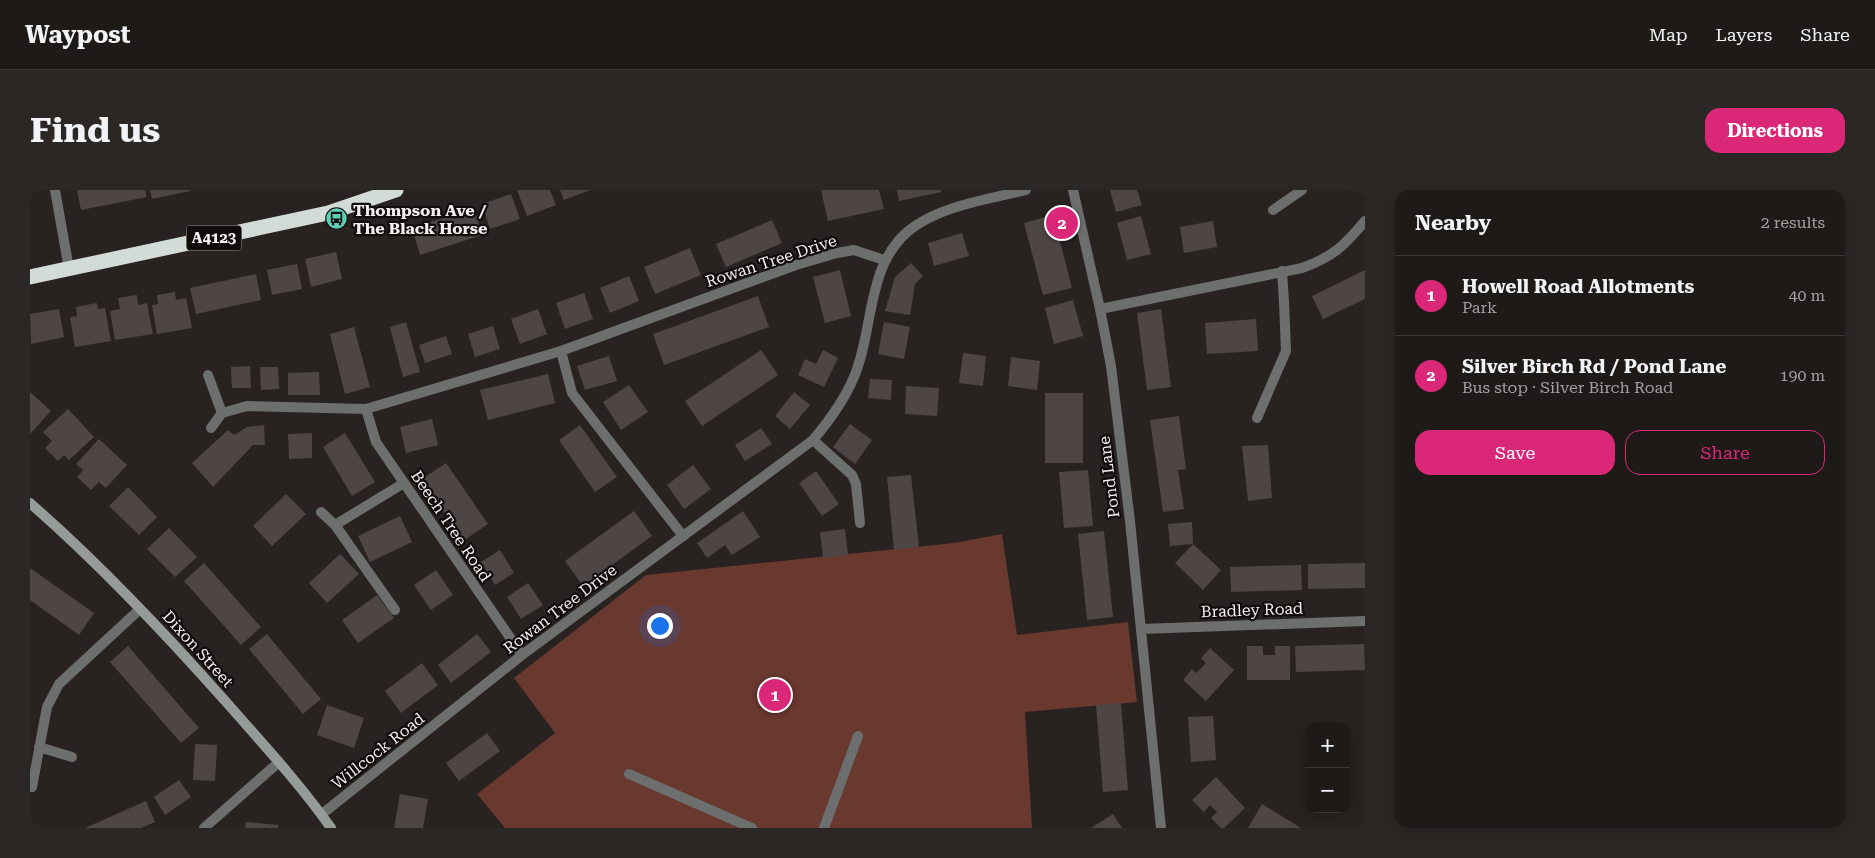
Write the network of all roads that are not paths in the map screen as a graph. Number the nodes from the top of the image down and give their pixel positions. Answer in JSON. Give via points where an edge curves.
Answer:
{"nodes":[{"id":1,"x":55,"y":190,"type":"edge"},
{"id":2,"x":396,"y":190,"type":"edge"},
{"id":3,"x":1026,"y":190,"type":"edge"},
{"id":4,"x":1073,"y":190,"type":"edge"},
{"id":5,"x":1302,"y":190,"type":"edge"},
{"id":6,"x":1273,"y":210,"type":"dead end"},
{"id":7,"x":1365,"y":221,"type":"edge"},
{"id":8,"x":884,"y":260,"type":"junction"},
{"id":9,"x":69,"y":269,"type":"junction"},
{"id":10,"x":1282,"y":271,"type":"junction"},
{"id":11,"x":30,"y":277,"type":"edge"},
{"id":12,"x":1100,"y":309,"type":"junction"},
{"id":13,"x":561,"y":351,"type":"junction"},
{"id":14,"x":208,"y":375,"type":"dead end"},
{"id":15,"x":366,"y":409,"type":"junction"},
{"id":16,"x":222,"y":413,"type":"junction"},
{"id":17,"x":1257,"y":418,"type":"dead end"},
{"id":18,"x":211,"y":428,"type":"dead end"},
{"id":19,"x":813,"y":440,"type":"junction"},
{"id":20,"x":404,"y":483,"type":"junction"},
{"id":21,"x":30,"y":502,"type":"edge"},
{"id":22,"x":321,"y":512,"type":"dead end"},
{"id":23,"x":860,"y":523,"type":"dead end"},
{"id":24,"x":335,"y":525,"type":"junction"},
{"id":25,"x":683,"y":536,"type":"junction"},
{"id":26,"x":140,"y":609,"type":"junction"},
{"id":27,"x":395,"y":610,"type":"dead end"},
{"id":28,"x":1365,"y":621,"type":"edge"},
{"id":29,"x":1141,"y":629,"type":"junction"},
{"id":30,"x":522,"y":655,"type":"junction"},
{"id":31,"x":453,"y":711,"type":"joint"},
{"id":32,"x":858,"y":736,"type":"dead end"},
{"id":33,"x":39,"y":747,"type":"junction"},
{"id":34,"x":72,"y":757,"type":"dead end"},
{"id":35,"x":279,"y":762,"type":"junction"},
{"id":36,"x":629,"y":774,"type":"dead end"},
{"id":37,"x":32,"y":787,"type":"dead end"},
{"id":38,"x":322,"y":814,"type":"junction"},
{"id":39,"x":204,"y":828,"type":"edge"},
{"id":40,"x":331,"y":828,"type":"edge"},
{"id":41,"x":752,"y":828,"type":"edge"},
{"id":42,"x":824,"y":828,"type":"edge"},
{"id":43,"x":1161,"y":828,"type":"edge"}],
"edges":[{"from":1,"to":9,"type":"street"},
{"from":2,"to":9,"type":"highway","number":"A4123","via":[[328,213]]},
{"from":3,"to":8,"type":"street","via":[[931,218],[906,233]]},
{"from":4,"to":12,"type":"street","name":"Pond Lane"},
{"from":5,"to":6,"type":"street"},
{"from":7,"to":10,"type":"street","via":[[1343,247],[1318,262]]},
{"from":8,"to":13,"type":"street","name":"Rowan Tree Drive","via":[[854,250],[837,253]]},
{"from":8,"to":19,"type":"street","name":"Rowan Tree Drive","via":[[854,377],[833,416]]},
{"from":9,"to":11,"type":"highway","number":"A4123"},
{"from":10,"to":12,"type":"street"},
{"from":10,"to":17,"type":"street","via":[[1286,351]]},
{"from":12,"to":29,"type":"street","name":"Pond Lane","via":[[1112,376]]},
{"from":13,"to":15,"type":"street","name":"Rowan Tree Drive"},
{"from":13,"to":25,"type":"street","via":[[572,393]]},
{"from":14,"to":16,"type":"street"},
{"from":15,"to":16,"type":"street","name":"Rowan Tree Drive","via":[[247,406]]},
{"from":15,"to":20,"type":"street","name":"Beech Tree Road","via":[[376,442]]},
{"from":16,"to":18,"type":"street"},
{"from":19,"to":23,"type":"street","via":[[852,475]]},
{"from":19,"to":25,"type":"street","name":"Rowan Tree Drive"},
{"from":20,"to":24,"type":"street"},
{"from":20,"to":30,"type":"street","name":"Beech Tree Road"},
{"from":21,"to":26,"type":"street","name":"Dixon Street"},
{"from":22,"to":24,"type":"street"},
{"from":24,"to":27,"type":"street"},
{"from":25,"to":30,"type":"street","name":"Rowan Tree Drive"},
{"from":26,"to":33,"type":"street","via":[[59,684],[47,707]]},
{"from":26,"to":35,"type":"street","name":"Dixon Street"},
{"from":28,"to":29,"type":"street","name":"Bradley Road"},
{"from":29,"to":43,"type":"street","name":"Pond Lane"},
{"from":30,"to":31,"type":"street","name":"Rowan Tree Drive"},
{"from":31,"to":38,"type":"street","name":"Willcock Road"},
{"from":32,"to":42,"type":"street"},
{"from":33,"to":34,"type":"street"},
{"from":33,"to":37,"type":"street"},
{"from":35,"to":38,"type":"street","name":"Dixon Street"},
{"from":35,"to":39,"type":"street"},
{"from":36,"to":41,"type":"street"},
{"from":38,"to":40,"type":"street","name":"Dixon Street"}]}
